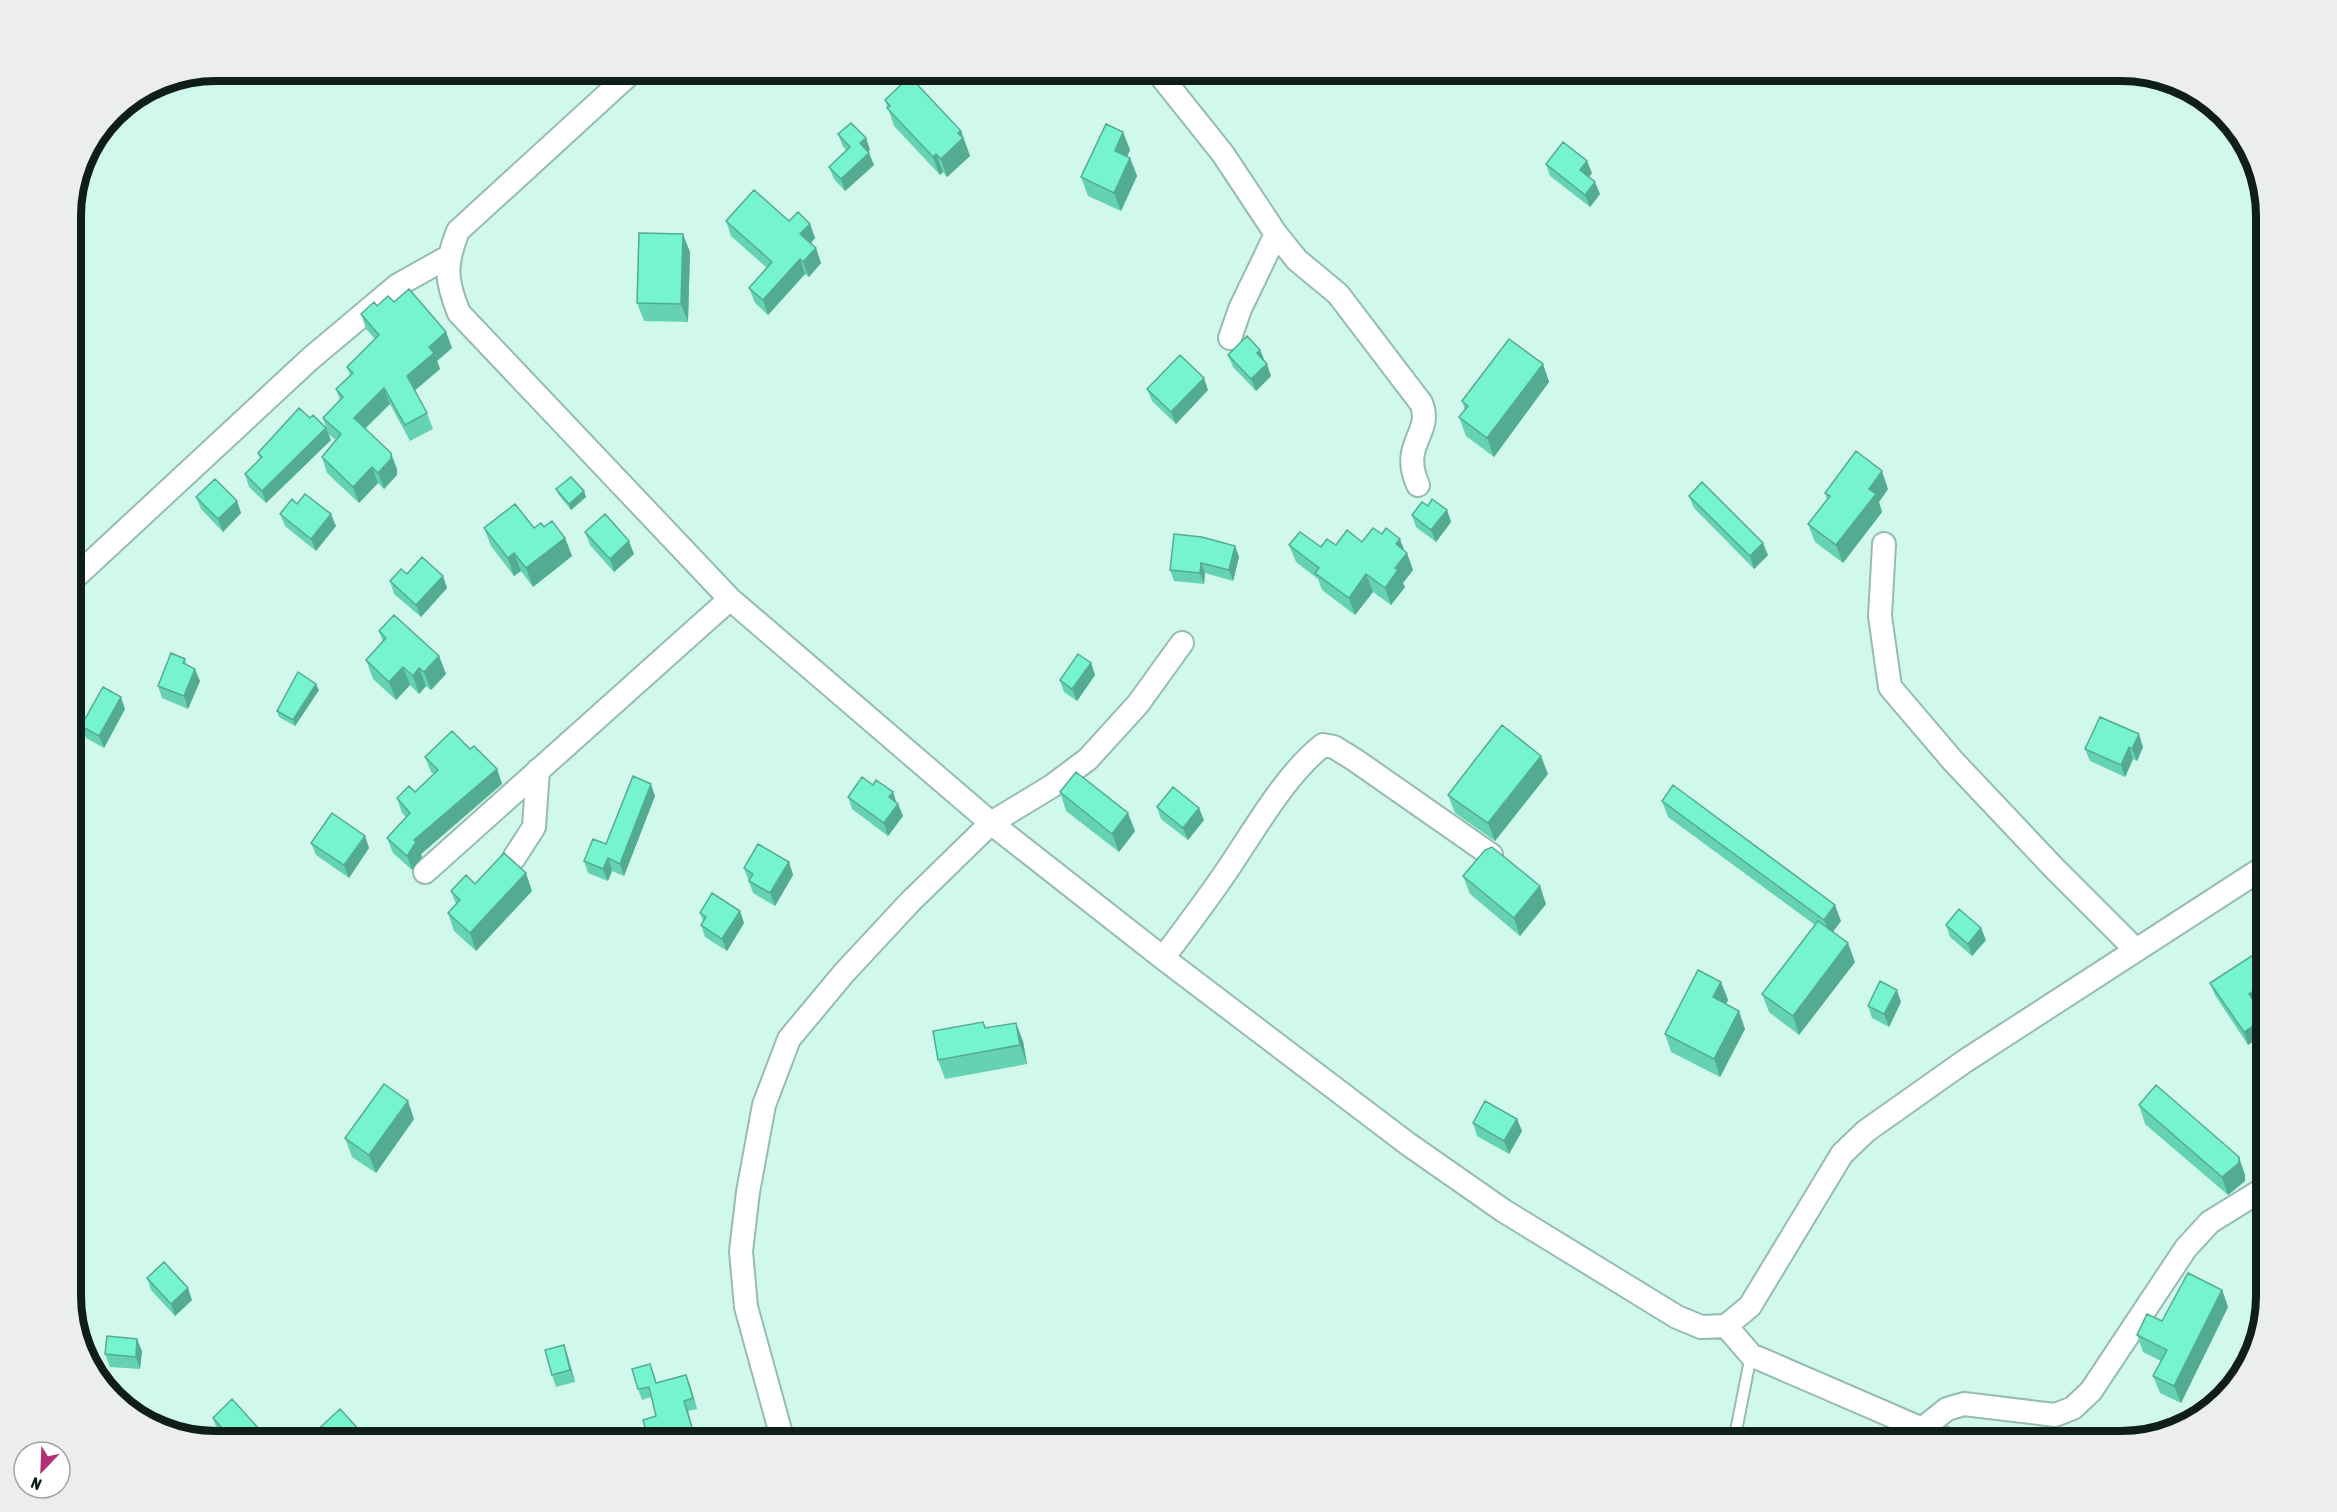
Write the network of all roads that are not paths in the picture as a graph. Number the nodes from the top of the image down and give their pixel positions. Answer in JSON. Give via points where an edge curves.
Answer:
{"nodes":[{"id":1,"x":622,"y":81,"type":"edge"},
{"id":2,"x":1165,"y":81,"type":"edge"},
{"id":3,"x":1276,"y":234,"type":"junction"},
{"id":4,"x":448,"y":257,"type":"junction"},
{"id":5,"x":1230,"y":339,"type":"dead end"},
{"id":6,"x":1418,"y":485,"type":"dead end"},
{"id":7,"x":1884,"y":544,"type":"dead end"},
{"id":8,"x":81,"y":572,"type":"edge"},
{"id":9,"x":730,"y":599,"type":"junction"},
{"id":10,"x":1182,"y":643,"type":"dead end"},
{"id":11,"x":538,"y":770,"type":"junction"},
{"id":12,"x":992,"y":823,"type":"junction"},
{"id":13,"x":1491,"y":855,"type":"edge"},
{"id":14,"x":514,"y":858,"type":"dead end"},
{"id":15,"x":425,"y":872,"type":"dead end"},
{"id":16,"x":2256,"y":872,"type":"edge"},
{"id":17,"x":2136,"y":950,"type":"junction"},
{"id":18,"x":1163,"y":958,"type":"junction"},
{"id":19,"x":2256,"y":1194,"type":"edge"},
{"id":20,"x":1726,"y":1326,"type":"junction"},
{"id":21,"x":1751,"y":1355,"type":"junction"},
{"id":22,"x":1922,"y":1429,"type":"junction"},
{"id":23,"x":780,"y":1431,"type":"edge"},
{"id":24,"x":1736,"y":1431,"type":"edge"},
{"id":25,"x":1926,"y":1431,"type":"edge"}],
"edges":[{"from":1,"to":4,"type":"street","via":[[458,231]]},
{"from":2,"to":3,"type":"street","via":[[1223,154]]},
{"from":3,"to":5,"type":"street"},
{"from":3,"to":6,"type":"street","via":[[1296,260],[1338,294],[1421,403],[1424,423],[1411,454],[1411,470]]},
{"from":4,"to":8,"type":"street","via":[[398,285],[310,359]]},
{"from":4,"to":9,"type":"street","via":[[447,278],[459,313]]},
{"from":7,"to":17,"type":"street","via":[[1880,616],[1890,687],[1953,761]]},
{"from":9,"to":11,"type":"street"},
{"from":9,"to":12,"type":"street"},
{"from":10,"to":12,"type":"street","via":[[1138,704],[1088,759]]},
{"from":11,"to":14,"type":"street","via":[[534,827]]},
{"from":11,"to":15,"type":"street"},
{"from":12,"to":18,"type":"street"},
{"from":12,"to":23,"type":"street","via":[[910,902],[789,1039],[764,1105],[743,1224],[742,1283]]},
{"from":13,"to":18,"type":"street","via":[[1355,760],[1323,745],[1309,757],[1259,822]]},
{"from":16,"to":17,"type":"street"},
{"from":17,"to":20,"type":"street","via":[[1965,1061],[1866,1131],[1842,1154],[1750,1306]]},
{"from":18,"to":20,"type":"street","via":[[1408,1144],[1504,1211],[1677,1317],[1701,1327]]},
{"from":19,"to":22,"type":"street","via":[[2210,1222],[2186,1248],[2091,1391],[2073,1408],[2055,1414],[1964,1404],[1947,1408]]},
{"from":20,"to":21,"type":"street"},
{"from":21,"to":22,"type":"street"},
{"from":21,"to":24,"type":"lane"},
{"from":22,"to":25,"type":"street"}]}
